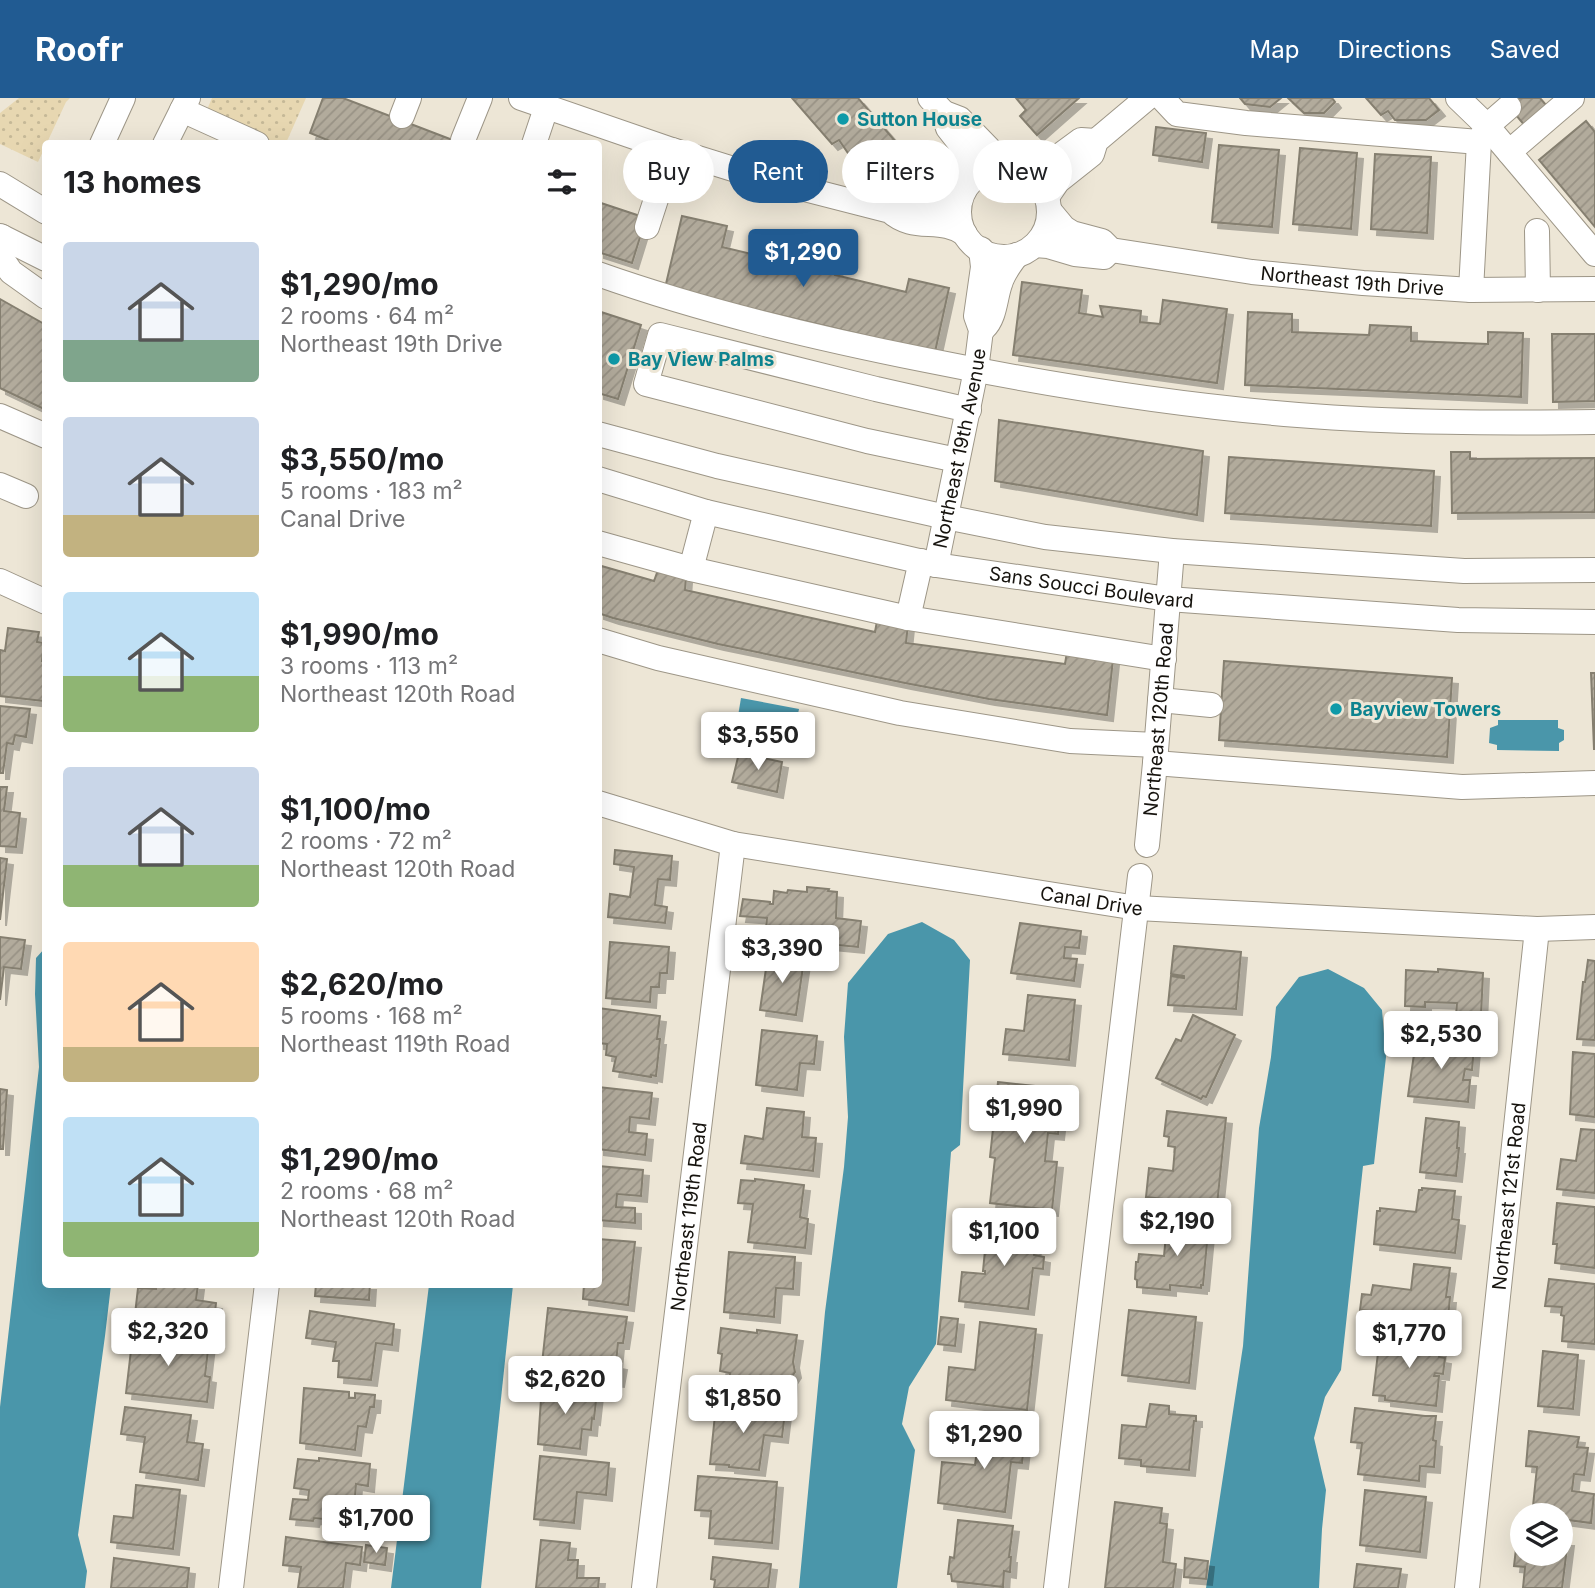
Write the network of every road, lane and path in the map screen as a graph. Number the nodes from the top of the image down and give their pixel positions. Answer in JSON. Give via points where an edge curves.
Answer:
{"nodes":[{"id":1,"x":123,"y":98,"type":"edge"},
{"id":2,"x":480,"y":98,"type":"edge"},
{"id":3,"x":521,"y":98,"type":"edge"},
{"id":4,"x":1147,"y":98,"type":"edge"},
{"id":5,"x":1162,"y":98,"type":"edge"},
{"id":6,"x":1458,"y":98,"type":"edge"},
{"id":7,"x":1572,"y":98,"type":"edge"},
{"id":8,"x":185,"y":104,"type":"edge"},
{"id":9,"x":937,"y":105,"type":"edge"},
{"id":10,"x":1509,"y":107,"type":"dead end"},
{"id":11,"x":547,"y":108,"type":"junction"},
{"id":12,"x":1483,"y":134,"type":"junction"},
{"id":13,"x":601,"y":135,"type":"edge"},
{"id":14,"x":104,"y":140,"type":"edge"},
{"id":15,"x":167,"y":140,"type":"edge"},
{"id":16,"x":250,"y":140,"type":"edge"},
{"id":17,"x":463,"y":140,"type":"dead end"},
{"id":18,"x":535,"y":140,"type":"edge"},
{"id":19,"x":625,"y":140,"type":"edge"},
{"id":20,"x":980,"y":140,"type":"edge"},
{"id":21,"x":1096,"y":141,"type":"junction"},
{"id":22,"x":1072,"y":147,"type":"edge"},
{"id":23,"x":1509,"y":152,"type":"junction"},
{"id":24,"x":714,"y":163,"type":"edge"},
{"id":25,"x":1072,"y":169,"type":"edge"},
{"id":26,"x":973,"y":180,"type":"edge"},
{"id":27,"x":0,"y":184,"type":"edge"},
{"id":28,"x":966,"y":189,"type":"junction"},
{"id":29,"x":655,"y":203,"type":"edge"},
{"id":30,"x":1048,"y":203,"type":"joint"},
{"id":31,"x":42,"y":210,"type":"edge"},
{"id":32,"x":890,"y":211,"type":"junction"},
{"id":33,"x":647,"y":226,"type":"dead end"},
{"id":34,"x":1536,"y":231,"type":"dead end"},
{"id":35,"x":1,"y":236,"type":"edge"},
{"id":36,"x":973,"y":242,"type":"junction"},
{"id":37,"x":1026,"y":250,"type":"junction"},
{"id":38,"x":1111,"y":250,"type":"junction"},
{"id":39,"x":1595,"y":254,"type":"edge"},
{"id":40,"x":42,"y":257,"type":"edge"},
{"id":41,"x":602,"y":275,"type":"edge"},
{"id":42,"x":1595,"y":289,"type":"edge"},
{"id":43,"x":1471,"y":290,"type":"junction"},
{"id":44,"x":1538,"y":290,"type":"junction"},
{"id":45,"x":42,"y":294,"type":"edge"},
{"id":46,"x":981,"y":330,"type":"junction"},
{"id":47,"x":976,"y":370,"type":"junction"},
{"id":48,"x":969,"y":410,"type":"junction"},
{"id":49,"x":0,"y":416,"type":"edge"},
{"id":50,"x":1595,"y":422,"type":"edge"},
{"id":51,"x":42,"y":434,"type":"edge"},
{"id":52,"x":602,"y":435,"type":"edge"},
{"id":53,"x":957,"y":460,"type":"junction"},
{"id":54,"x":602,"y":480,"type":"edge"},
{"id":55,"x":0,"y":485,"type":"edge"},
{"id":56,"x":26,"y":496,"type":"dead end"},
{"id":57,"x":706,"y":512,"type":"junction"},
{"id":58,"x":946,"y":517,"type":"junction"},
{"id":59,"x":602,"y":544,"type":"edge"},
{"id":60,"x":1172,"y":551,"type":"junction"},
{"id":61,"x":928,"y":563,"type":"junction"},
{"id":62,"x":691,"y":569,"type":"junction"},
{"id":63,"x":1595,"y":570,"type":"edge"},
{"id":64,"x":0,"y":581,"type":"edge"},
{"id":65,"x":42,"y":599,"type":"edge"},
{"id":66,"x":1168,"y":600,"type":"junction"},
{"id":67,"x":908,"y":618,"type":"junction"},
{"id":68,"x":1595,"y":622,"type":"edge"},
{"id":69,"x":602,"y":641,"type":"edge"},
{"id":70,"x":1164,"y":659,"type":"junction"},
{"id":71,"x":1160,"y":700,"type":"junction"},
{"id":72,"x":1210,"y":705,"type":"dead end"},
{"id":73,"x":1156,"y":754,"type":"junction"},
{"id":74,"x":1595,"y":783,"type":"edge"},
{"id":75,"x":602,"y":804,"type":"edge"},
{"id":76,"x":733,"y":844,"type":"junction"},
{"id":77,"x":1147,"y":845,"type":"dead end"},
{"id":78,"x":1140,"y":876,"type":"dead end"},
{"id":79,"x":1137,"y":908,"type":"junction"},
{"id":80,"x":1595,"y":926,"type":"edge"},
{"id":81,"x":1536,"y":929,"type":"junction"},
{"id":82,"x":267,"y":1288,"type":"edge"},
{"id":83,"x":231,"y":1588,"type":"edge"},
{"id":84,"x":644,"y":1588,"type":"edge"},
{"id":85,"x":1056,"y":1588,"type":"edge"},
{"id":86,"x":1467,"y":1588,"type":"edge"}],
"edges":[{"from":1,"to":14,"type":"street"},
{"from":2,"to":17,"type":"street"},
{"from":3,"to":11,"type":"street"},
{"from":4,"to":21,"type":"street"},
{"from":5,"to":12,"type":"street","via":[[1177,114],[1246,123]]},
{"from":6,"to":12,"type":"street"},
{"from":7,"to":23,"type":"street"},
{"from":8,"to":15,"type":"street"},
{"from":8,"to":16,"type":"street"},
{"from":9,"to":20,"type":"street","via":[[960,119]]},
{"from":9,"to":28,"type":"street","via":[[967,158]]},
{"from":10,"to":12,"type":"street"},
{"from":11,"to":13,"type":"street"},
{"from":11,"to":18,"type":"street"},
{"from":12,"to":23,"type":"street"},
{"from":12,"to":43,"type":"street"},
{"from":13,"to":19,"type":"street"},
{"from":21,"to":22,"type":"street","via":[[1081,140]]},
{"from":21,"to":25,"type":"street","via":[[1092,153]]},
{"from":23,"to":39,"type":"street"},
{"from":24,"to":32,"type":"street"},
{"from":26,"to":28,"type":"street"},
{"from":27,"to":31,"type":"street"},
{"from":28,"to":32,"type":"street","via":[[943,206],[900,206]]},
{"from":28,"to":36,"type":"street","via":[[960,220]]},
{"from":29,"to":33,"type":"street"},
{"from":30,"to":37,"type":"street","via":[[1043,235]]},
{"from":30,"to":38,"type":"street","name":"Northeast 19th Drive","via":[[1064,228],[1102,241]]},
{"from":32,"to":36,"type":"street","via":[[898,219],[951,226]]},
{"from":34,"to":44,"type":"street"},
{"from":35,"to":40,"type":"street"},
{"from":35,"to":45,"type":"street","via":[[0,256],[11,272]]},
{"from":36,"to":37,"type":"street","via":[[986,253],[1001,257]]},
{"from":36,"to":46,"type":"street","name":"Northeast 19th Avenue","via":[[983,267],[976,316]]},
{"from":37,"to":38,"type":"street","name":"Northeast 19th Drive","via":[[1048,246],[1104,257]]},
{"from":37,"to":46,"type":"street","name":"Northeast 19th Avenue","via":[[1006,269],[990,323]]},
{"from":38,"to":43,"type":"street","name":"Northeast 19th Drive","via":[[1252,272]]},
{"from":41,"to":47,"type":"street","via":[[819,337]]},
{"from":42,"to":44,"type":"street","name":"Northeast 19th Drive"},
{"from":43,"to":44,"type":"street","name":"Northeast 19th Drive"},
{"from":46,"to":47,"type":"street","name":"Northeast 19th Avenue"},
{"from":47,"to":48,"type":"street","name":"Northeast 19th Avenue"},
{"from":47,"to":50,"type":"street","via":[[1181,404],[1298,415],[1480,423]]},
{"from":48,"to":53,"type":"street","name":"Northeast 19th Avenue"},
{"from":48,"to":53,"type":"street","via":[[660,335],[646,384]]},
{"from":49,"to":51,"type":"street"},
{"from":52,"to":58,"type":"street"},
{"from":53,"to":58,"type":"street","name":"Northeast 19th Avenue"},
{"from":54,"to":57,"type":"street","name":"Sans Soucci Boulevard"},
{"from":55,"to":56,"type":"street"},
{"from":57,"to":61,"type":"street","name":"Sans Soucci Boulevard"},
{"from":57,"to":62,"type":"street"},
{"from":58,"to":60,"type":"street","via":[[1045,537]]},
{"from":58,"to":61,"type":"street","name":"Northeast 19th Avenue"},
{"from":59,"to":62,"type":"street"},
{"from":60,"to":63,"type":"street","via":[[1464,571]]},
{"from":60,"to":66,"type":"street","name":"Northeast 120th Road"},
{"from":61,"to":66,"type":"street","name":"Sans Soucci Boulevard"},
{"from":61,"to":67,"type":"street","name":"Northeast 19th Avenue"},
{"from":62,"to":67,"type":"street"},
{"from":64,"to":65,"type":"street"},
{"from":66,"to":68,"type":"street","name":"Sans Soucci Boulevard","via":[[1458,620]]},
{"from":66,"to":70,"type":"street","name":"Northeast 120th Road"},
{"from":67,"to":70,"type":"street"},
{"from":69,"to":73,"type":"street","via":[[900,713]]},
{"from":70,"to":71,"type":"street","name":"Northeast 120th Road"},
{"from":71,"to":72,"type":"street"},
{"from":71,"to":73,"type":"street","name":"Northeast 120th Road"},
{"from":73,"to":74,"type":"street","via":[[1462,788]]},
{"from":73,"to":77,"type":"street","name":"Northeast 120th Road"},
{"from":75,"to":76,"type":"street","name":"Canal Drive"},
{"from":76,"to":79,"type":"street","name":"Canal Drive"},
{"from":76,"to":84,"type":"street","name":"Northeast 119th Road"},
{"from":78,"to":79,"type":"street"},
{"from":79,"to":81,"type":"street","name":"Canal Drive"},
{"from":79,"to":85,"type":"street"},
{"from":80,"to":81,"type":"street","name":"Canal Drive"},
{"from":81,"to":86,"type":"street","name":"Northeast 121st Road"},
{"from":82,"to":83,"type":"street"}]}
